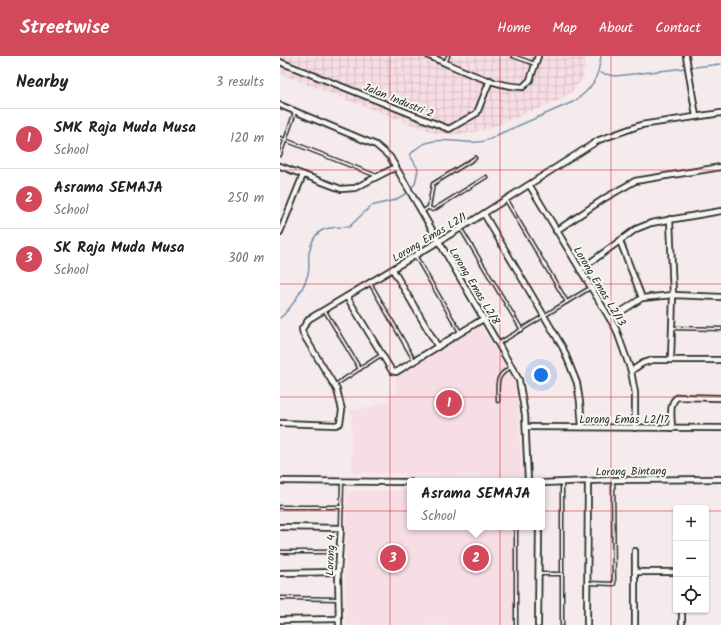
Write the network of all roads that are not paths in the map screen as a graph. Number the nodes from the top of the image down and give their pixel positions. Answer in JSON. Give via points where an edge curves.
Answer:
{"nodes":[{"id":1,"x":429,"y":56,"type":"edge"},
{"id":2,"x":448,"y":56,"type":"edge"},
{"id":3,"x":513,"y":56,"type":"edge"},
{"id":4,"x":538,"y":56,"type":"edge"},
{"id":5,"x":686,"y":56,"type":"edge"},
{"id":6,"x":280,"y":62,"type":"edge"},
{"id":7,"x":446,"y":63,"type":"junction"},
{"id":8,"x":535,"y":64,"type":"junction"},
{"id":9,"x":490,"y":80,"type":"junction"},
{"id":10,"x":280,"y":105,"type":"edge"},
{"id":11,"x":295,"y":112,"type":"junction"},
{"id":12,"x":721,"y":113,"type":"edge"},
{"id":13,"x":696,"y":116,"type":"junction"},
{"id":14,"x":280,"y":138,"type":"edge"},
{"id":15,"x":285,"y":140,"type":"junction"},
{"id":16,"x":280,"y":155,"type":"edge"},
{"id":17,"x":475,"y":158,"type":"dead end"},
{"id":18,"x":280,"y":166,"type":"edge"},
{"id":19,"x":396,"y":167,"type":"junction"},
{"id":20,"x":721,"y":167,"type":"edge"},
{"id":21,"x":303,"y":175,"type":"junction"},
{"id":22,"x":378,"y":176,"type":"junction"},
{"id":23,"x":486,"y":177,"type":"dead end"},
{"id":24,"x":530,"y":186,"type":"junction"},
{"id":25,"x":506,"y":200,"type":"junction"},
{"id":26,"x":428,"y":208,"type":"junction"},
{"id":27,"x":721,"y":211,"type":"edge"},
{"id":28,"x":421,"y":213,"type":"junction"},
{"id":29,"x":484,"y":214,"type":"junction"},
{"id":30,"x":670,"y":219,"type":"junction"},
{"id":31,"x":461,"y":228,"type":"junction"},
{"id":32,"x":556,"y":231,"type":"junction"},
{"id":33,"x":280,"y":232,"type":"edge"},
{"id":34,"x":620,"y":241,"type":"junction"},
{"id":35,"x":438,"y":242,"type":"junction"},
{"id":36,"x":416,"y":256,"type":"junction"},
{"id":37,"x":393,"y":270,"type":"junction"},
{"id":38,"x":580,"y":270,"type":"junction"},
{"id":39,"x":370,"y":283,"type":"junction"},
{"id":40,"x":590,"y":288,"type":"junction"},
{"id":41,"x":673,"y":295,"type":"junction"},
{"id":42,"x":347,"y":297,"type":"junction"},
{"id":43,"x":721,"y":297,"type":"edge"},
{"id":44,"x":642,"y":298,"type":"junction"},
{"id":45,"x":567,"y":302,"type":"junction"},
{"id":46,"x":325,"y":310,"type":"junction"},
{"id":47,"x":544,"y":316,"type":"junction"},
{"id":48,"x":483,"y":319,"type":"junction"},
{"id":49,"x":610,"y":319,"type":"junction"},
{"id":50,"x":672,"y":328,"type":"junction"},
{"id":51,"x":721,"y":329,"type":"edge"},
{"id":52,"x":522,"y":330,"type":"junction"},
{"id":53,"x":460,"y":333,"type":"junction"},
{"id":54,"x":498,"y":344,"type":"junction"},
{"id":55,"x":438,"y":347,"type":"junction"},
{"id":56,"x":381,"y":356,"type":"junction"},
{"id":57,"x":671,"y":359,"type":"junction"},
{"id":58,"x":721,"y":360,"type":"edge"},
{"id":59,"x":415,"y":361,"type":"junction"},
{"id":60,"x":512,"y":366,"type":"junction"},
{"id":61,"x":360,"y":369,"type":"junction"},
{"id":62,"x":631,"y":371,"type":"junction"},
{"id":63,"x":334,"y":385,"type":"junction"},
{"id":64,"x":721,"y":398,"type":"edge"},
{"id":65,"x":498,"y":402,"type":"dead end"},
{"id":66,"x":280,"y":423,"type":"edge"},
{"id":67,"x":526,"y":428,"type":"junction"},
{"id":68,"x":582,"y":428,"type":"junction"},
{"id":69,"x":635,"y":428,"type":"junction"},
{"id":70,"x":672,"y":428,"type":"junction"},
{"id":71,"x":721,"y":428,"type":"edge"},
{"id":72,"x":528,"y":478,"type":"edge"},
{"id":73,"x":721,"y":479,"type":"edge"},
{"id":74,"x":613,"y":480,"type":"junction"},
{"id":75,"x":280,"y":481,"type":"edge"},
{"id":76,"x":342,"y":481,"type":"junction"},
{"id":77,"x":588,"y":481,"type":"junction"},
{"id":78,"x":407,"y":482,"type":"edge"},
{"id":79,"x":562,"y":482,"type":"junction"},
{"id":80,"x":545,"y":483,"type":"edge"},
{"id":81,"x":280,"y":507,"type":"edge"},
{"id":82,"x":342,"y":507,"type":"junction"},
{"id":83,"x":280,"y":527,"type":"edge"},
{"id":84,"x":340,"y":528,"type":"junction"},
{"id":85,"x":516,"y":530,"type":"edge"},
{"id":86,"x":539,"y":530,"type":"edge"},
{"id":87,"x":635,"y":551,"type":"dead end"},
{"id":88,"x":280,"y":552,"type":"edge"},
{"id":89,"x":339,"y":552,"type":"junction"},
{"id":90,"x":338,"y":572,"type":"junction"},
{"id":91,"x":635,"y":572,"type":"junction"},
{"id":92,"x":673,"y":572,"type":"edge"},
{"id":93,"x":280,"y":573,"type":"edge"},
{"id":94,"x":539,"y":574,"type":"junction"},
{"id":95,"x":562,"y":574,"type":"junction"},
{"id":96,"x":587,"y":583,"type":"junction"},
{"id":97,"x":280,"y":598,"type":"edge"},
{"id":98,"x":339,"y":599,"type":"junction"},
{"id":99,"x":682,"y":613,"type":"edge"},
{"id":100,"x":339,"y":619,"type":"junction"},
{"id":101,"x":280,"y":620,"type":"edge"},
{"id":102,"x":339,"y":625,"type":"edge"},
{"id":103,"x":516,"y":625,"type":"edge"},
{"id":104,"x":538,"y":625,"type":"edge"},
{"id":105,"x":562,"y":625,"type":"edge"},
{"id":106,"x":587,"y":625,"type":"edge"},
{"id":107,"x":635,"y":625,"type":"edge"},
{"id":108,"x":682,"y":625,"type":"edge"}],
"edges":[{"from":1,"to":7,"type":"street"},
{"from":2,"to":7,"type":"lane"},
{"from":3,"to":8,"type":"lane"},
{"from":4,"to":8,"type":"street"},
{"from":5,"to":13,"type":"street"},
{"from":6,"to":9,"type":"street","name":"Jalan Industri 2","via":[[449,129],[477,113]]},
{"from":7,"to":9,"type":"street"},
{"from":8,"to":9,"type":"street","via":[[530,80],[523,87],[513,87]]},
{"from":10,"to":11,"type":"street","name":"Lorong Emas L2/8"},
{"from":11,"to":15,"type":"lane"},
{"from":11,"to":19,"type":"street","name":"Lorong Emas L2/8","via":[[376,145],[386,153]]},
{"from":12,"to":13,"type":"street","name":"Lorong Emas L2/1"},
{"from":13,"to":24,"type":"street","name":"Lorong Emas L2/1","via":[[641,125],[613,134],[599,140]]},
{"from":14,"to":15,"type":"lane"},
{"from":15,"to":16,"type":"lane"},
{"from":15,"to":22,"type":"lane"},
{"from":17,"to":26,"type":"lane","via":[[433,184]]},
{"from":18,"to":21,"type":"street"},
{"from":19,"to":22,"type":"street"},
{"from":19,"to":28,"type":"street","name":"Lorong Emas L2/8"},
{"from":20,"to":32,"type":"street","via":[[635,181]]},
{"from":21,"to":22,"type":"street","via":[[348,190]]},
{"from":21,"to":33,"type":"street"},
{"from":23,"to":26,"type":"lane","via":[[432,210]]},
{"from":24,"to":25,"type":"street","name":"Lorong Emas L2/1"},
{"from":24,"to":32,"type":"street","name":"Lorong Emas L2/13"},
{"from":25,"to":29,"type":"street","name":"Lorong Emas L2/1"},
{"from":25,"to":45,"type":"lane"},
{"from":26,"to":28,"type":"lane"},
{"from":27,"to":30,"type":"street"},
{"from":28,"to":35,"type":"street","name":"Lorong Emas L2/8"},
{"from":29,"to":31,"type":"street","name":"Lorong Emas L2/1"},
{"from":29,"to":47,"type":"street"},
{"from":30,"to":34,"type":"street","via":[[636,229]]},
{"from":30,"to":41,"type":"street"},
{"from":31,"to":35,"type":"street","name":"Lorong Emas L2/1"},
{"from":31,"to":52,"type":"lane"},
{"from":32,"to":38,"type":"street","name":"Lorong Emas L2/13"},
{"from":34,"to":38,"type":"street"},
{"from":34,"to":44,"type":"street"},
{"from":35,"to":36,"type":"street","name":"Lorong Emas L2/1"},
{"from":35,"to":48,"type":"street","name":"Lorong Emas L2/8"},
{"from":36,"to":37,"type":"street","name":"Lorong Emas L2/1"},
{"from":36,"to":53,"type":"lane"},
{"from":37,"to":39,"type":"street","name":"Lorong Emas L2/1"},
{"from":37,"to":55,"type":"street"},
{"from":38,"to":40,"type":"street","name":"Lorong Emas L2/13"},
{"from":39,"to":42,"type":"street","name":"Lorong Emas L2/1"},
{"from":39,"to":59,"type":"lane"},
{"from":40,"to":45,"type":"lane"},
{"from":40,"to":49,"type":"street","name":"Lorong Emas L2/13"},
{"from":41,"to":43,"type":"street"},
{"from":41,"to":44,"type":"street"},
{"from":41,"to":50,"type":"street"},
{"from":42,"to":46,"type":"street","name":"Lorong Emas L2/1"},
{"from":42,"to":56,"type":"street"},
{"from":44,"to":49,"type":"street"},
{"from":45,"to":47,"type":"lane"},
{"from":46,"to":61,"type":"lane"},
{"from":46,"to":63,"type":"street","name":"Lorong Emas L2/1","via":[[309,319],[302,330]]},
{"from":47,"to":52,"type":"lane"},
{"from":47,"to":68,"type":"street","via":[[571,367],[580,402]]},
{"from":48,"to":53,"type":"street"},
{"from":48,"to":54,"type":"street","name":"Lorong Emas L2/8"},
{"from":49,"to":62,"type":"street","name":"Lorong Emas L2/13"},
{"from":50,"to":51,"type":"lane"},
{"from":50,"to":57,"type":"street"},
{"from":52,"to":54,"type":"lane"},
{"from":53,"to":55,"type":"street"},
{"from":54,"to":60,"type":"street","name":"Lorong Emas L2/8"},
{"from":55,"to":59,"type":"street"},
{"from":56,"to":59,"type":"street","via":[[392,371],[396,372]]},
{"from":56,"to":61,"type":"lane"},
{"from":57,"to":58,"type":"street"},
{"from":57,"to":62,"type":"street","via":[[653,360]]},
{"from":60,"to":65,"type":"lane","via":[[498,379]]},
{"from":60,"to":67,"type":"street","name":"Lorong Emas L2/8","via":[[521,386]]},
{"from":61,"to":63,"type":"lane"},
{"from":62,"to":69,"type":"street","name":"Lorong Emas L2/13","via":[[635,393]]},
{"from":63,"to":66,"type":"street","name":"Lorong Emas L2/1","via":[[342,410],[340,423]]},
{"from":64,"to":70,"type":"street","via":[[674,399]]},
{"from":67,"to":68,"type":"street","name":"Lorong Emas L2/17"},
{"from":67,"to":72,"type":"street","name":"Lorong Emas L2/8"},
{"from":68,"to":69,"type":"street","name":"Lorong Emas L2/17"},
{"from":69,"to":70,"type":"street","name":"Lorong Emas L2/17"},
{"from":70,"to":71,"type":"street","name":"Lorong Emas L2/17"},
{"from":73,"to":74,"type":"street","name":"Lorong Bintang"},
{"from":74,"to":77,"type":"street","name":"Lorong Bintang"},
{"from":74,"to":96,"type":"lane","via":[[614,584]]},
{"from":75,"to":76,"type":"street"},
{"from":76,"to":78,"type":"street"},
{"from":76,"to":82,"type":"lane"},
{"from":77,"to":79,"type":"street","name":"Lorong Bintang"},
{"from":77,"to":96,"type":"street"},
{"from":79,"to":80,"type":"street","name":"Lorong Bintang"},
{"from":79,"to":95,"type":"lane"},
{"from":81,"to":82,"type":"lane"},
{"from":82,"to":84,"type":"lane"},
{"from":83,"to":84,"type":"street","name":"Lorong 4"},
{"from":84,"to":89,"type":"street","name":"Lorong 4"},
{"from":85,"to":103,"type":"lane"},
{"from":86,"to":94,"type":"street"},
{"from":87,"to":91,"type":"street"},
{"from":88,"to":89,"type":"lane"},
{"from":89,"to":90,"type":"street","name":"Lorong 4"},
{"from":90,"to":93,"type":"street"},
{"from":90,"to":98,"type":"street","name":"Lorong 4"},
{"from":91,"to":92,"type":"street"},
{"from":91,"to":107,"type":"street"},
{"from":94,"to":95,"type":"lane"},
{"from":94,"to":104,"type":"street"},
{"from":95,"to":105,"type":"lane"},
{"from":96,"to":106,"type":"street"},
{"from":97,"to":98,"type":"lane"},
{"from":98,"to":100,"type":"street","name":"Lorong 4"},
{"from":99,"to":108,"type":"street"},
{"from":100,"to":101,"type":"street"},
{"from":100,"to":102,"type":"street","name":"Lorong 4"}]}
